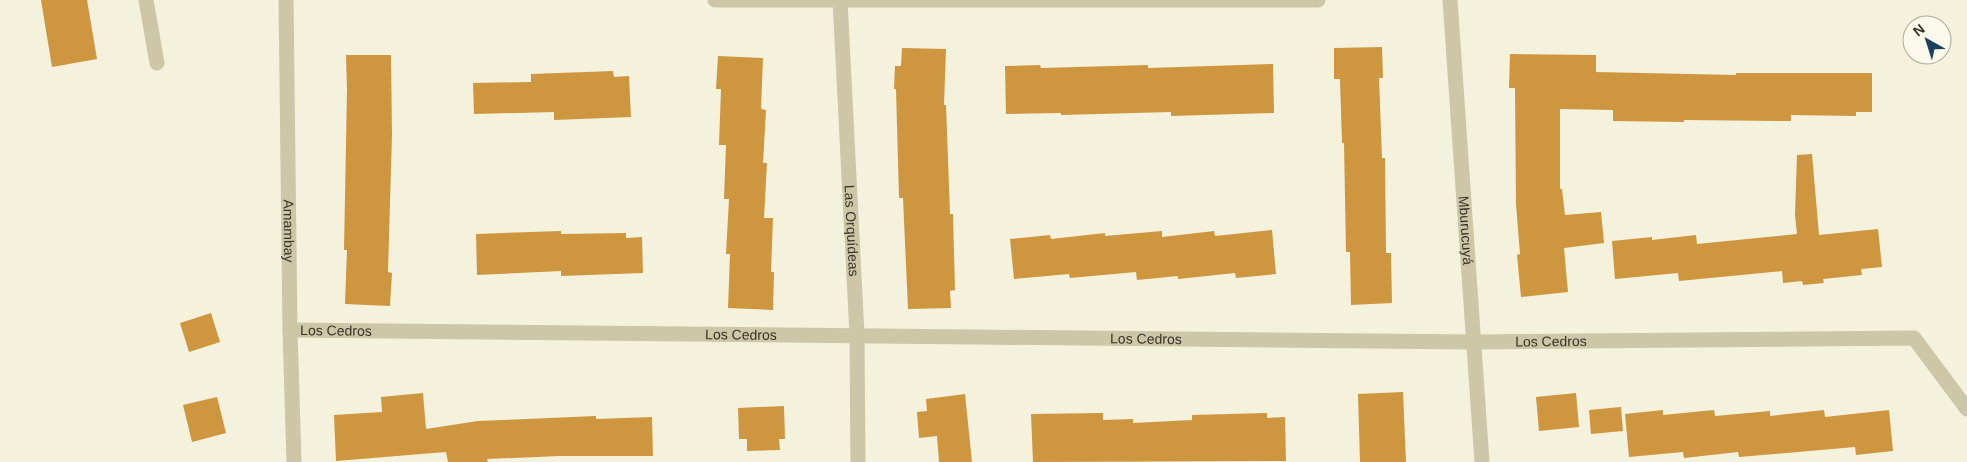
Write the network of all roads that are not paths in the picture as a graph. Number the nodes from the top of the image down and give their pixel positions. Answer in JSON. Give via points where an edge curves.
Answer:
{"nodes":[{"id":1,"x":146,"y":0,"type":"edge"},
{"id":2,"x":286,"y":0,"type":"edge"},
{"id":3,"x":715,"y":0,"type":"edge"},
{"id":4,"x":840,"y":0,"type":"edge"},
{"id":5,"x":1318,"y":0,"type":"edge"},
{"id":6,"x":1450,"y":0,"type":"edge"},
{"id":7,"x":157,"y":64,"type":"dead end"},
{"id":8,"x":290,"y":330,"type":"junction"},
{"id":9,"x":856,"y":335,"type":"junction"},
{"id":10,"x":1474,"y":342,"type":"junction"},
{"id":11,"x":1967,"y":409,"type":"edge"},
{"id":12,"x":294,"y":462,"type":"edge"},
{"id":13,"x":858,"y":462,"type":"edge"},
{"id":14,"x":1482,"y":462,"type":"edge"}],
"edges":[{"from":1,"to":7,"type":"street"},
{"from":2,"to":8,"type":"street","name":"Amambay"},
{"from":3,"to":4,"type":"street"},
{"from":4,"to":5,"type":"street"},
{"from":4,"to":9,"type":"street","name":"Las Orquídeas"},
{"from":6,"to":10,"type":"street","name":"Mburucuyá"},
{"from":8,"to":9,"type":"street","name":"Los Cedros"},
{"from":8,"to":12,"type":"street","name":"Amambay"},
{"from":9,"to":10,"type":"street","name":"Los Cedros"},
{"from":9,"to":13,"type":"street","name":"Las Orquídeas"},
{"from":10,"to":11,"type":"street","name":"Los Cedros","via":[[1914,338]]},
{"from":10,"to":14,"type":"street","name":"Mburucuyá"}]}
